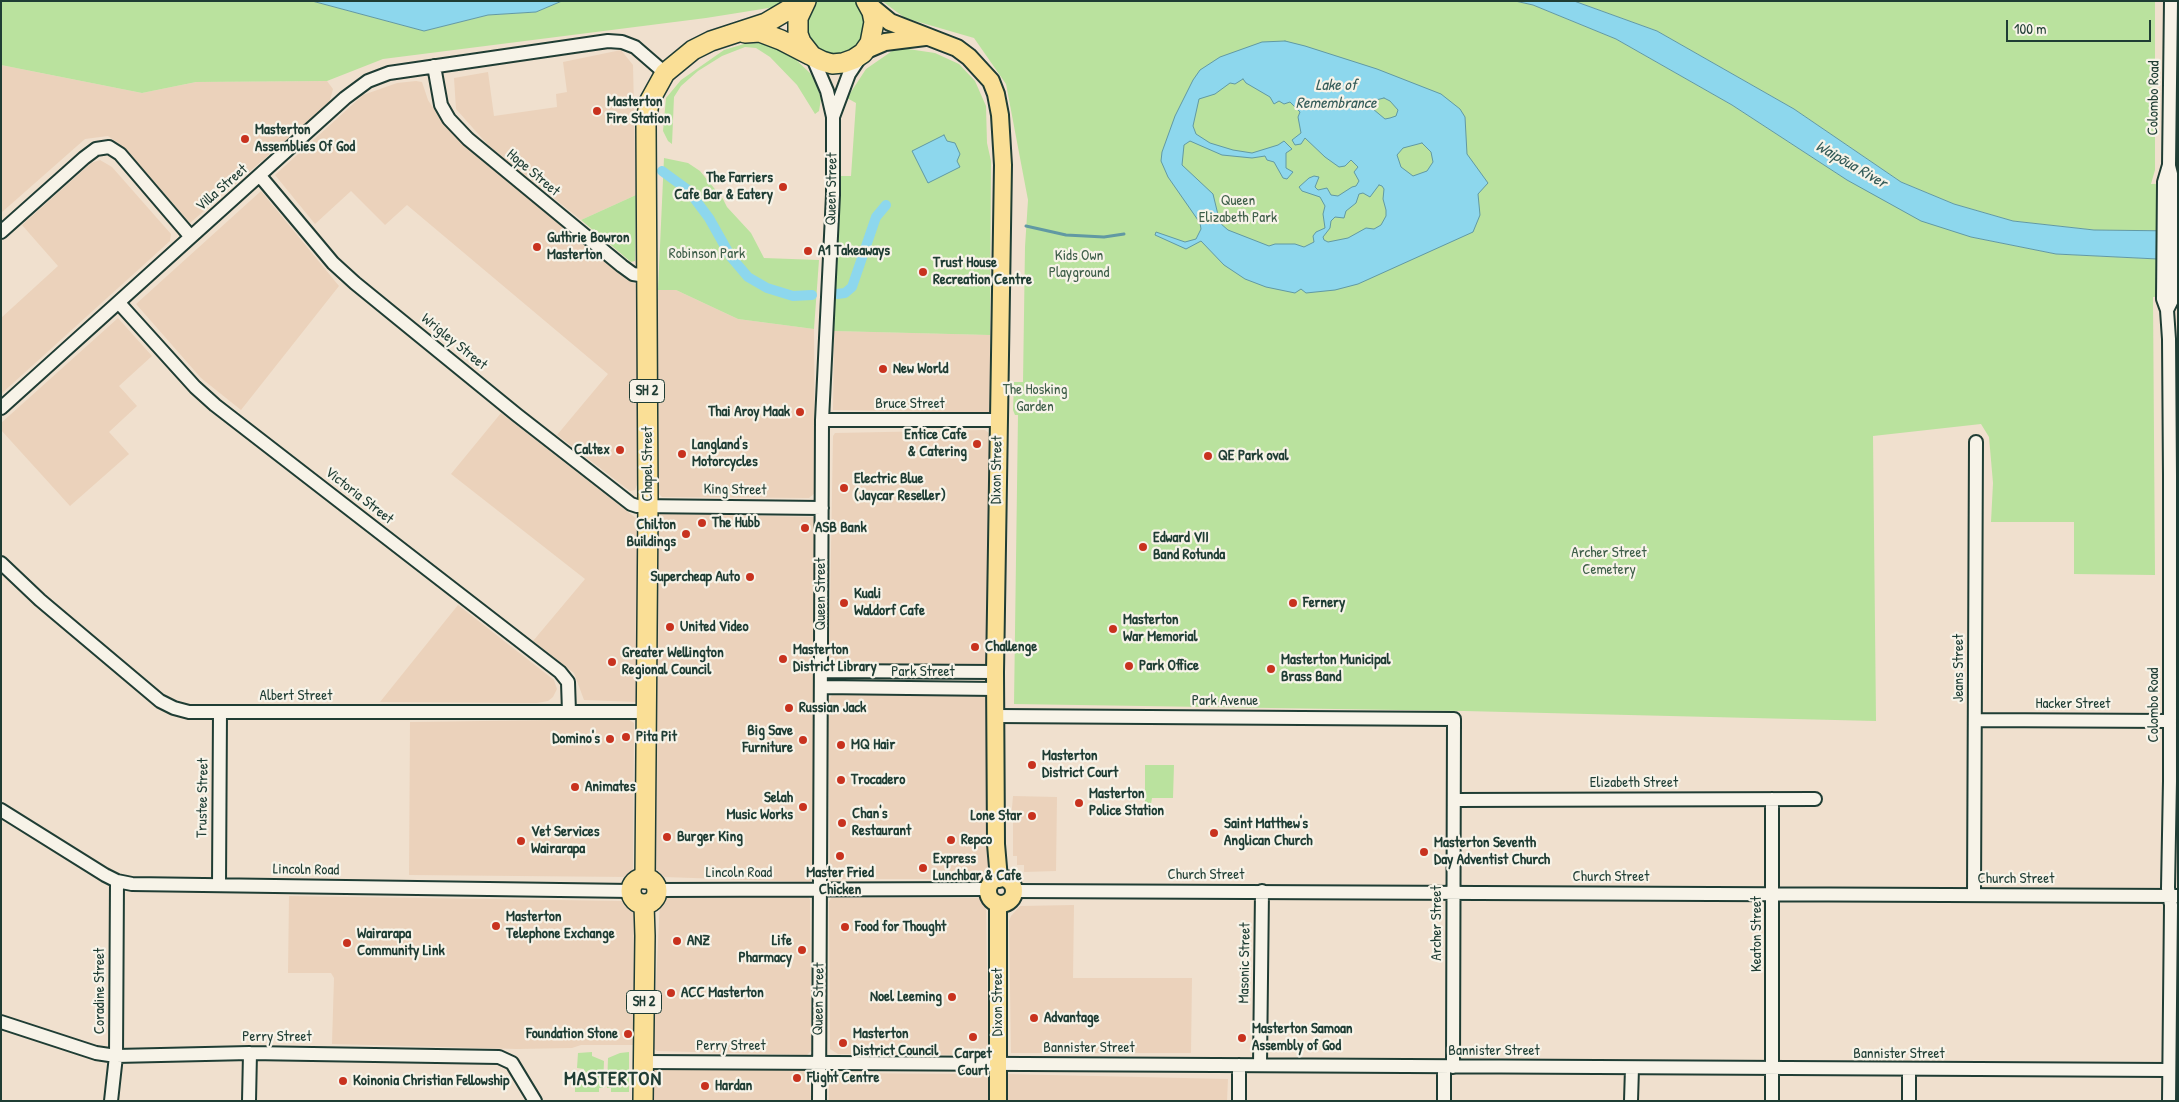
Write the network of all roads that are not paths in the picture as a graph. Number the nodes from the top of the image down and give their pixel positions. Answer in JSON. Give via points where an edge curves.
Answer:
{"nodes":[{"id":1,"x":805,"y":1,"type":"edge"},
{"id":2,"x":2171,"y":1,"type":"edge"},
{"id":3,"x":866,"y":2,"type":"edge"},
{"id":4,"x":733,"y":33,"type":"junction"},
{"id":5,"x":928,"y":37,"type":"junction"},
{"id":6,"x":863,"y":52,"type":"junction"},
{"id":7,"x":812,"y":56,"type":"junction"},
{"id":8,"x":434,"y":66,"type":"junction"},
{"id":9,"x":665,"y":73,"type":"junction"},
{"id":10,"x":833,"y":117,"type":"junction"},
{"id":11,"x":260,"y":176,"type":"junction"},
{"id":12,"x":1,"y":232,"type":"edge"},
{"id":13,"x":191,"y":237,"type":"junction"},
{"id":14,"x":646,"y":276,"type":"junction"},
{"id":15,"x":119,"y":303,"type":"junction"},
{"id":16,"x":1,"y":408,"type":"edge"},
{"id":17,"x":822,"y":420,"type":"junction"},
{"id":18,"x":998,"y":420,"type":"junction"},
{"id":19,"x":1976,"y":442,"type":"dead end"},
{"id":20,"x":648,"y":505,"type":"junction"},
{"id":21,"x":822,"y":508,"type":"junction"},
{"id":22,"x":1,"y":562,"type":"edge"},
{"id":23,"x":821,"y":671,"type":"junction"},
{"id":24,"x":995,"y":672,"type":"junction"},
{"id":25,"x":821,"y":687,"type":"junction"},
{"id":26,"x":996,"y":689,"type":"junction"},
{"id":27,"x":220,"y":712,"type":"junction"},
{"id":28,"x":569,"y":712,"type":"junction"},
{"id":29,"x":646,"y":712,"type":"junction"},
{"id":30,"x":996,"y":716,"type":"junction"},
{"id":31,"x":1454,"y":719,"type":"joint"},
{"id":32,"x":1976,"y":720,"type":"junction"},
{"id":33,"x":2170,"y":720,"type":"junction"},
{"id":34,"x":1772,"y":799,"type":"junction"},
{"id":35,"x":1814,"y":799,"type":"dead end"},
{"id":36,"x":1454,"y":800,"type":"junction"},
{"id":37,"x":1,"y":810,"type":"edge"},
{"id":38,"x":118,"y":881,"type":"junction"},
{"id":39,"x":994,"y":884,"type":"junction"},
{"id":40,"x":219,"y":885,"type":"junction"},
{"id":41,"x":820,"y":890,"type":"junction"},
{"id":42,"x":644,"y":891,"type":"junction"},
{"id":43,"x":1014,"y":891,"type":"junction"},
{"id":44,"x":1262,"y":891,"type":"junction"},
{"id":45,"x":1454,"y":892,"type":"junction"},
{"id":46,"x":1774,"y":894,"type":"junction"},
{"id":47,"x":1974,"y":894,"type":"junction"},
{"id":48,"x":2174,"y":896,"type":"edge"},
{"id":49,"x":998,"y":904,"type":"junction"},
{"id":50,"x":1,"y":1022,"type":"edge"},
{"id":51,"x":250,"y":1053,"type":"junction"},
{"id":52,"x":116,"y":1056,"type":"junction"},
{"id":53,"x":643,"y":1062,"type":"junction"},
{"id":54,"x":819,"y":1062,"type":"junction"},
{"id":55,"x":998,"y":1063,"type":"junction"},
{"id":56,"x":1239,"y":1065,"type":"junction"},
{"id":57,"x":1260,"y":1065,"type":"junction"},
{"id":58,"x":1449,"y":1067,"type":"junction"},
{"id":59,"x":1632,"y":1068,"type":"junction"},
{"id":60,"x":1772,"y":1069,"type":"junction"},
{"id":61,"x":1909,"y":1070,"type":"junction"},
{"id":62,"x":2169,"y":1070,"type":"junction"},
{"id":63,"x":111,"y":1101,"type":"edge"},
{"id":64,"x":249,"y":1101,"type":"edge"},
{"id":65,"x":535,"y":1101,"type":"edge"},
{"id":66,"x":643,"y":1101,"type":"edge"},
{"id":67,"x":819,"y":1101,"type":"edge"},
{"id":68,"x":998,"y":1101,"type":"edge"},
{"id":69,"x":1239,"y":1101,"type":"edge"},
{"id":70,"x":1444,"y":1101,"type":"edge"},
{"id":71,"x":1631,"y":1101,"type":"edge"},
{"id":72,"x":1772,"y":1101,"type":"edge"},
{"id":73,"x":1909,"y":1101,"type":"edge"},
{"id":74,"x":2169,"y":1101,"type":"edge"}],
"edges":[{"from":1,"to":4,"type":"highway","name":"Chapel Street","number":"SH 2","via":[[766,23]]},
{"from":1,"to":7,"type":"highway","number":"SH 2","via":[[797,26],[801,42]]},
{"from":2,"to":33,"type":"street","name":"Colombo Road","via":[[2167,303]]},
{"from":3,"to":5,"type":"main road","name":"Dixon Street","via":[[890,22]]},
{"from":3,"to":6,"type":"highway","via":[[874,22],[870,43]]},
{"from":4,"to":7,"type":"highway","name":"Chapel Street","number":"SH 2","via":[[760,32]]},
{"from":4,"to":9,"type":"highway","name":"Chapel Street","number":"SH 2","via":[[693,50]]},
{"from":5,"to":6,"type":"main road","name":"Dixon Street","via":[[885,42]]},
{"from":5,"to":18,"type":"main road","name":"Dixon Street","via":[[957,48],[981,68],[991,81],[1000,115],[1003,165]]},
{"from":6,"to":7,"type":"highway","number":"SH 2","via":[[843,63],[822,61]]},
{"from":6,"to":10,"type":"street","name":"Queen Street","via":[[848,74]]},
{"from":7,"to":10,"type":"street","name":"Queen Street","via":[[827,91]]},
{"from":8,"to":9,"type":"street","name":"Villa Street","via":[[608,41],[635,47]]},
{"from":8,"to":11,"type":"street","name":"Villa Street","via":[[388,73],[368,81]]},
{"from":8,"to":14,"type":"street","name":"Hope Street","via":[[441,105],[468,139],[622,266],[633,274]]},
{"from":9,"to":14,"type":"highway","name":"Chapel Street","number":"SH 2","via":[[649,102],[646,124]]},
{"from":10,"to":17,"type":"street","name":"Queen Street","via":[[833,195]]},
{"from":11,"to":13,"type":"street","name":"Villa Street"},
{"from":11,"to":20,"type":"street","name":"Wrigley Street","via":[[333,263],[355,282],[631,504]]},
{"from":12,"to":13,"type":"street","via":[[84,158],[96,149],[109,147],[120,154]]},
{"from":13,"to":15,"type":"street","name":"Villa Street"},
{"from":14,"to":20,"type":"highway","name":"Chapel Street","number":"SH 2"},
{"from":15,"to":16,"type":"street","name":"Villa Street"},
{"from":15,"to":28,"type":"street","name":"Victoria Street","via":[[215,405],[560,672],[568,682]]},
{"from":17,"to":18,"type":"street","name":"Bruce Street"},
{"from":17,"to":21,"type":"street","name":"Queen Street"},
{"from":18,"to":24,"type":"main road","name":"Dixon Street"},
{"from":19,"to":32,"type":"street","name":"Jeans Street"},
{"from":20,"to":21,"type":"street","name":"King Street"},
{"from":20,"to":29,"type":"highway","name":"Chapel Street","number":"SH 2"},
{"from":21,"to":23,"type":"street","name":"Queen Street"},
{"from":22,"to":27,"type":"street","name":"Albert Street","via":[[34,595],[160,701],[190,712]]},
{"from":23,"to":24,"type":"street","name":"Park Street"},
{"from":23,"to":25,"type":"street","name":"Queen Street"},
{"from":24,"to":26,"type":"main road","name":"Dixon Street"},
{"from":25,"to":26,"type":"street","name":"Park Street"},
{"from":25,"to":41,"type":"street","name":"Queen Street"},
{"from":26,"to":30,"type":"main road","name":"Dixon Street"},
{"from":27,"to":28,"type":"street","name":"Albert Street"},
{"from":27,"to":40,"type":"street","name":"Trustee Street"},
{"from":28,"to":29,"type":"street","name":"Albert Street"},
{"from":29,"to":42,"type":"highway","name":"Chapel Street","number":"SH 2"},
{"from":30,"to":31,"type":"street","name":"Park Avenue"},
{"from":30,"to":39,"type":"main road","name":"Dixon Street"},
{"from":31,"to":36,"type":"street","name":"Archer Street"},
{"from":32,"to":33,"type":"street","name":"Hacker Street"},
{"from":32,"to":47,"type":"street","name":"Jeans Street"},
{"from":33,"to":48,"type":"street","name":"Colombo Road","via":[[2168,888]]},
{"from":34,"to":35,"type":"street","name":"Elizabeth Street"},
{"from":34,"to":36,"type":"street","name":"Elizabeth Street"},
{"from":34,"to":46,"type":"street","name":"Keaton Street"},
{"from":36,"to":45,"type":"street","name":"Archer Street"},
{"from":37,"to":38,"type":"street","name":"Lincoln Road"},
{"from":38,"to":40,"type":"street","name":"Lincoln Road","via":[[147,885]]},
{"from":38,"to":52,"type":"street","name":"Coradine Street"},
{"from":39,"to":41,"type":"street"},
{"from":39,"to":43,"type":"main road","via":[[1009,882]]},
{"from":39,"to":49,"type":"main road","via":[[990,898]]},
{"from":40,"to":42,"type":"street","name":"Lincoln Road"},
{"from":41,"to":42,"type":"street","name":"Lincoln Road"},
{"from":41,"to":54,"type":"street","name":"Queen Street"},
{"from":42,"to":53,"type":"highway","name":"Chapel Street","number":"SH 2"},
{"from":43,"to":44,"type":"street","name":"Church Street"},
{"from":43,"to":49,"type":"main road","via":[[1010,900]]},
{"from":44,"to":45,"type":"street","name":"Church Street"},
{"from":44,"to":57,"type":"street","name":"Masonic Street"},
{"from":45,"to":46,"type":"street","name":"Church Street"},
{"from":45,"to":58,"type":"street","name":"Archer Street"},
{"from":46,"to":47,"type":"street","name":"Church Street"},
{"from":46,"to":60,"type":"street","name":"Keaton Street"},
{"from":47,"to":48,"type":"street","name":"Church Street"},
{"from":48,"to":62,"type":"street","name":"Colombo Road"},
{"from":49,"to":55,"type":"main road","name":"Dixon Street"},
{"from":50,"to":52,"type":"street","name":"Perry Street","via":[[96,1053]]},
{"from":51,"to":52,"type":"street","name":"Perry Street"},
{"from":51,"to":64,"type":"street"},
{"from":51,"to":65,"type":"street","name":"Perry Street","via":[[499,1057],[510,1061]]},
{"from":52,"to":63,"type":"street","name":"Coradine Street"},
{"from":53,"to":54,"type":"street","name":"Perry Street"},
{"from":53,"to":66,"type":"highway","name":"Chapel Street","number":"SH 2"},
{"from":54,"to":55,"type":"street","name":"Bannister Street"},
{"from":54,"to":67,"type":"street","name":"Queen Street"},
{"from":55,"to":56,"type":"street","name":"Bannister Street"},
{"from":55,"to":68,"type":"main road","name":"Dixon Street"},
{"from":56,"to":57,"type":"street","name":"Bannister Street"},
{"from":56,"to":69,"type":"street"},
{"from":57,"to":58,"type":"street","name":"Bannister Street"},
{"from":58,"to":59,"type":"street","name":"Bannister Street"},
{"from":58,"to":70,"type":"street","name":"Archer Street"},
{"from":59,"to":60,"type":"street","name":"Bannister Street"},
{"from":59,"to":71,"type":"street"},
{"from":60,"to":61,"type":"street","name":"Bannister Street"},
{"from":60,"to":72,"type":"street","name":"Keaton Street"},
{"from":61,"to":62,"type":"street","name":"Bannister Street"},
{"from":61,"to":73,"type":"street"},
{"from":62,"to":74,"type":"street","name":"Colombo Road"}]}
